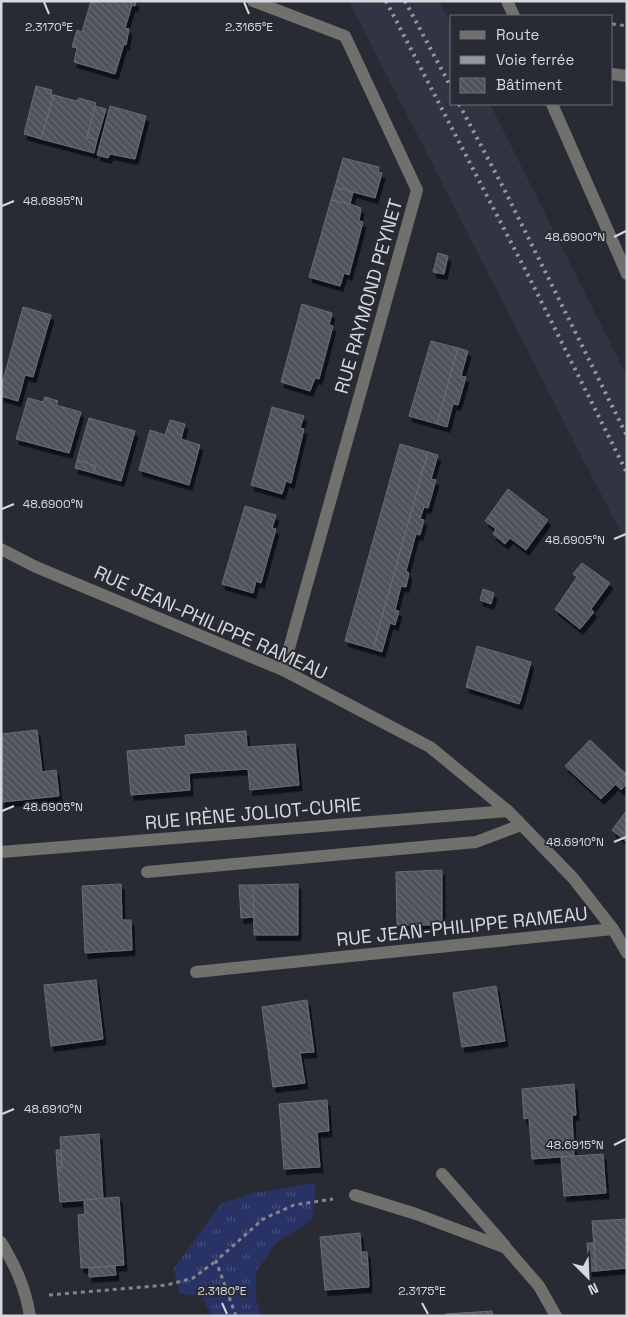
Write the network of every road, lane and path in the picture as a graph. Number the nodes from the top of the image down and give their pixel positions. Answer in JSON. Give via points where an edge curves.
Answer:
{"nodes":[{"id":1,"x":253,"y":1,"type":"edge"},
{"id":2,"x":507,"y":1,"type":"edge"},
{"id":3,"x":514,"y":15,"type":"edge"},
{"id":4,"x":613,"y":24,"type":"edge"},
{"id":5,"x":627,"y":26,"type":"edge"},
{"id":6,"x":613,"y":74,"type":"edge"},
{"id":7,"x":627,"y":76,"type":"edge"},
{"id":8,"x":552,"y":105,"type":"edge"},
{"id":9,"x":627,"y":274,"type":"edge"},
{"id":10,"x":1,"y":549,"type":"edge"},
{"id":11,"x":283,"y":670,"type":"junction"},
{"id":12,"x":508,"y":811,"type":"junction"},
{"id":13,"x":521,"y":825,"type":"junction"},
{"id":14,"x":1,"y":852,"type":"edge"},
{"id":15,"x":147,"y":872,"type":"dead end"},
{"id":16,"x":613,"y":929,"type":"junction"},
{"id":17,"x":627,"y":953,"type":"edge"},
{"id":18,"x":196,"y":972,"type":"dead end"},
{"id":19,"x":442,"y":1174,"type":"dead end"},
{"id":20,"x":356,"y":1195,"type":"joint"},
{"id":21,"x":1,"y":1242,"type":"edge"},
{"id":22,"x":506,"y":1248,"type":"junction"},
{"id":23,"x":216,"y":1261,"type":"junction"},
{"id":24,"x":27,"y":1297,"type":"junction"},
{"id":25,"x":30,"y":1316,"type":"edge"},
{"id":26,"x":236,"y":1316,"type":"edge"},
{"id":27,"x":556,"y":1316,"type":"edge"}],
"edges":[{"from":1,"to":11,"type":"street","name":"RUE RAYMOND PEYNET","via":[[346,36],[417,190]]},
{"from":2,"to":3,"type":"street"},
{"from":4,"to":5,"type":"path"},
{"from":6,"to":7,"type":"street"},
{"from":8,"to":9,"type":"street"},
{"from":10,"to":11,"type":"street","name":"RUE JEAN-PHILIPPE RAMEAU","via":[[36,567]]},
{"from":11,"to":12,"type":"street","name":"RUE JEAN-PHILIPPE RAMEAU","via":[[430,748]]},
{"from":12,"to":13,"type":"street","name":"RUE JEAN-PHILIPPE RAMEAU"},
{"from":12,"to":14,"type":"street","name":"RUE IRÈNE JOLIOT-CURIE"},
{"from":13,"to":15,"type":"street","via":[[476,842]]},
{"from":13,"to":16,"type":"street","name":"RUE JEAN-PHILIPPE RAMEAU","via":[[573,878]]},
{"from":16,"to":17,"type":"street","name":"RUE JEAN-PHILIPPE RAMEAU"},
{"from":16,"to":18,"type":"street","name":"RUE JEAN-PHILIPPE RAMEAU"},
{"from":19,"to":22,"type":"street"},
{"from":20,"to":22,"type":"street"},
{"from":20,"to":23,"type":"path","via":[[294,1206],[263,1218]]},
{"from":21,"to":24,"type":"street","via":[[15,1265]]},
{"from":22,"to":27,"type":"street","via":[[539,1286]]},
{"from":23,"to":24,"type":"path","via":[[193,1278],[167,1285]]},
{"from":23,"to":26,"type":"path"},
{"from":24,"to":25,"type":"street"}]}
